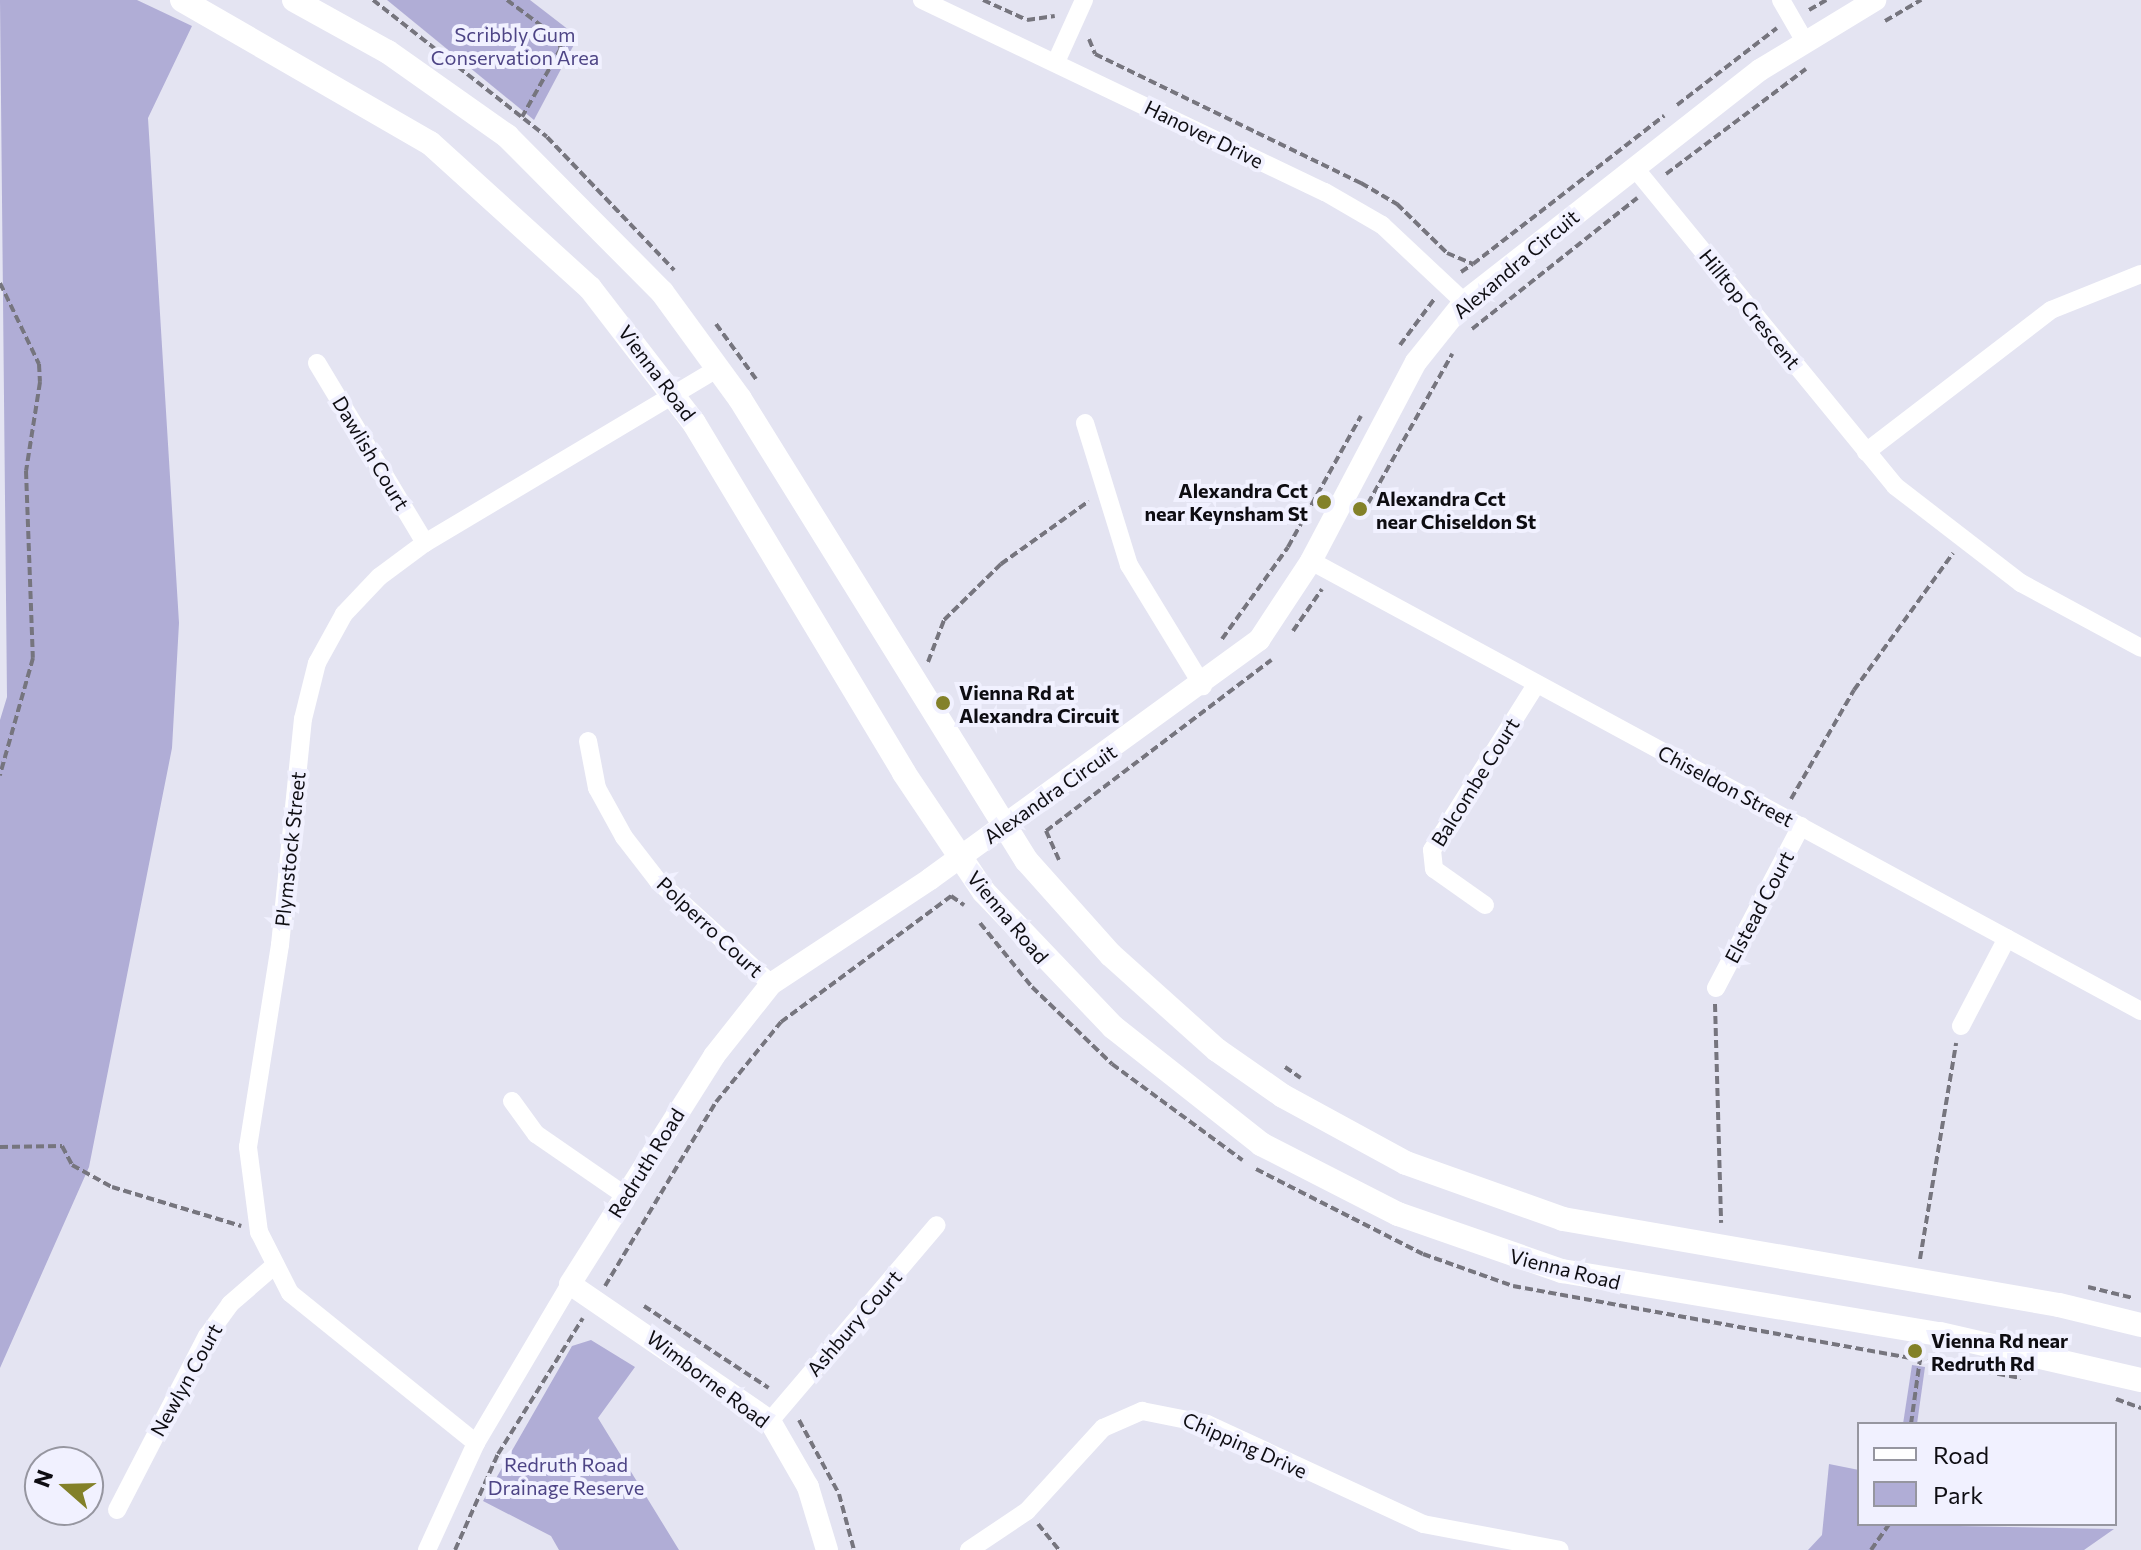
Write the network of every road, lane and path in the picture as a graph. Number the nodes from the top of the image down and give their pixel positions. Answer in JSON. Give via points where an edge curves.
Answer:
{"nodes":[{"id":1,"x":182,"y":0,"type":"edge"},
{"id":2,"x":294,"y":0,"type":"edge"},
{"id":3,"x":507,"y":0,"type":"edge"},
{"id":4,"x":922,"y":0,"type":"edge"},
{"id":5,"x":983,"y":0,"type":"edge"},
{"id":6,"x":1084,"y":0,"type":"edge"},
{"id":7,"x":1781,"y":0,"type":"edge"},
{"id":8,"x":1826,"y":0,"type":"edge"},
{"id":9,"x":1875,"y":0,"type":"edge"},
{"id":10,"x":1921,"y":0,"type":"edge"},
{"id":11,"x":1812,"y":8,"type":"dead end"},
{"id":12,"x":1058,"y":15,"type":"dead end"},
{"id":13,"x":1881,"y":24,"type":"dead end"},
{"id":14,"x":1777,"y":28,"type":"dead end"},
{"id":15,"x":1082,"y":30,"type":"dead end"},
{"id":16,"x":1804,"y":40,"type":"junction"},
{"id":17,"x":1056,"y":62,"type":"junction"},
{"id":18,"x":1815,"y":63,"type":"dead end"},
{"id":19,"x":522,"y":117,"type":"dead end"},
{"id":20,"x":1634,"y":167,"type":"junction"},
{"id":21,"x":1650,"y":187,"type":"junction"},
{"id":22,"x":1473,"y":264,"type":"junction"},
{"id":23,"x":1462,"y":271,"type":"dead end"},
{"id":24,"x":2141,"y":274,"type":"edge"},
{"id":25,"x":0,"y":283,"type":"edge"},
{"id":26,"x":1432,"y":301,"type":"dead end"},
{"id":27,"x":1464,"y":302,"type":"junction"},
{"id":28,"x":1462,"y":337,"type":"dead end"},
{"id":29,"x":1399,"y":347,"type":"dead end"},
{"id":30,"x":1454,"y":350,"type":"dead end"},
{"id":31,"x":317,"y":363,"type":"dead end"},
{"id":32,"x":718,"y":368,"type":"junction"},
{"id":33,"x":675,"y":396,"type":"junction"},
{"id":34,"x":1369,"y":401,"type":"dead end"},
{"id":35,"x":1085,"y":423,"type":"dead end"},
{"id":36,"x":1866,"y":452,"type":"junction"},
{"id":37,"x":1106,"y":494,"type":"junction"},
{"id":38,"x":1359,"y":521,"type":"dead end"},
{"id":39,"x":1961,"y":541,"type":"junction"},
{"id":40,"x":425,"y":543,"type":"junction"},
{"id":41,"x":1311,"y":561,"type":"junction"},
{"id":42,"x":1331,"y":572,"type":"junction"},
{"id":43,"x":1284,"y":643,"type":"dead end"},
{"id":44,"x":1217,"y":644,"type":"dead end"},
{"id":45,"x":2141,"y":648,"type":"edge"},
{"id":46,"x":1276,"y":655,"type":"dead end"},
{"id":47,"x":927,"y":665,"type":"dead end"},
{"id":48,"x":1536,"y":685,"type":"junction"},
{"id":49,"x":1203,"y":686,"type":"junction"},
{"id":50,"x":588,"y":741,"type":"dead end"},
{"id":51,"x":0,"y":775,"type":"edge"},
{"id":52,"x":1782,"y":816,"type":"junction"},
{"id":53,"x":1801,"y":826,"type":"junction"},
{"id":54,"x":1002,"y":827,"type":"junction"},
{"id":55,"x":959,"y":858,"type":"junction"},
{"id":56,"x":1063,"y":865,"type":"dead end"},
{"id":57,"x":1485,"y":905,"type":"dead end"},
{"id":58,"x":967,"y":907,"type":"dead end"},
{"id":59,"x":2007,"y":938,"type":"junction"},
{"id":60,"x":771,"y":984,"type":"junction"},
{"id":61,"x":1716,"y":988,"type":"joint"},
{"id":62,"x":2141,"y":1011,"type":"edge"},
{"id":63,"x":1961,"y":1026,"type":"joint"},
{"id":64,"x":1272,"y":1058,"type":"dead end"},
{"id":65,"x":1311,"y":1085,"type":"dead end"},
{"id":66,"x":512,"y":1101,"type":"dead end"},
{"id":67,"x":0,"y":1147,"type":"edge"},
{"id":68,"x":626,"y":1196,"type":"junction"},
{"id":69,"x":1706,"y":1222,"type":"dead end"},
{"id":70,"x":937,"y":1225,"type":"dead end"},
{"id":71,"x":1721,"y":1225,"type":"junction"},
{"id":72,"x":1734,"y":1228,"type":"dead end"},
{"id":73,"x":259,"y":1232,"type":"junction"},
{"id":74,"x":1721,"y":1250,"type":"junction"},
{"id":75,"x":1906,"y":1256,"type":"dead end"},
{"id":76,"x":1933,"y":1260,"type":"dead end"},
{"id":77,"x":275,"y":1265,"type":"junction"},
{"id":78,"x":1919,"y":1270,"type":"junction"},
{"id":79,"x":613,"y":1279,"type":"junction"},
{"id":80,"x":570,"y":1284,"type":"junction"},
{"id":81,"x":2073,"y":1284,"type":"dead end"},
{"id":82,"x":617,"y":1288,"type":"dead end"},
{"id":83,"x":591,"y":1297,"type":"junction"},
{"id":84,"x":635,"y":1300,"type":"dead end"},
{"id":85,"x":2141,"y":1301,"type":"edge"},
{"id":86,"x":2141,"y":1325,"type":"edge"},
{"id":87,"x":1921,"y":1331,"type":"junction"},
{"id":88,"x":2141,"y":1380,"type":"edge"},
{"id":89,"x":769,"y":1388,"type":"dead end"},
{"id":90,"x":770,"y":1421,"type":"junction"},
{"id":91,"x":1911,"y":1422,"type":"edge"},
{"id":92,"x":476,"y":1443,"type":"junction"},
{"id":93,"x":117,"y":1510,"type":"dead end"},
{"id":94,"x":1027,"y":1511,"type":"junction"},
{"id":95,"x":1888,"y":1526,"type":"edge"},
{"id":96,"x":427,"y":1550,"type":"edge"},
{"id":97,"x":455,"y":1550,"type":"edge"},
{"id":98,"x":827,"y":1550,"type":"edge"},
{"id":99,"x":969,"y":1550,"type":"edge"},
{"id":100,"x":1059,"y":1550,"type":"edge"},
{"id":101,"x":1560,"y":1550,"type":"edge"},
{"id":102,"x":1871,"y":1550,"type":"edge"}],
"edges":[{"from":1,"to":33,"type":"main road","name":"Vienna Road","via":[[375,106],[458,165],[590,288]]},
{"from":2,"to":32,"type":"main road","via":[[388,52],[507,136],[603,226]]},
{"from":3,"to":19,"type":"path","via":[[554,35],[561,48]]},
{"from":4,"to":17,"type":"street","name":"Hanover Drive"},
{"from":5,"to":12,"type":"path","via":[[1027,20]]},
{"from":6,"to":17,"type":"street"},
{"from":7,"to":16,"type":"street"},
{"from":8,"to":11,"type":"path"},
{"from":9,"to":16,"type":"street","name":"Alexandra Circuit"},
{"from":10,"to":13,"type":"path"},
{"from":14,"to":22,"type":"path"},
{"from":15,"to":22,"type":"path","via":[[1089,33],[1095,54],[1361,183],[1397,204],[1447,253]]},
{"from":16,"to":20,"type":"street","name":"Alexandra Circuit"},
{"from":17,"to":27,"type":"street","name":"Hanover Drive","via":[[1382,225]]},
{"from":18,"to":21,"type":"path"},
{"from":20,"to":21,"type":"street","name":"Hilltop Crescent"},
{"from":20,"to":27,"type":"street","name":"Alexandra Circuit"},
{"from":21,"to":28,"type":"path"},
{"from":21,"to":36,"type":"street","name":"Hilltop Crescent"},
{"from":22,"to":23,"type":"path"},
{"from":24,"to":36,"type":"street","via":[[2051,310]]},
{"from":25,"to":51,"type":"path","via":[[39,364],[40,382],[26,471],[33,658]]},
{"from":26,"to":29,"type":"path"},
{"from":27,"to":41,"type":"street","name":"Alexandra Circuit","via":[[1416,362]]},
{"from":30,"to":38,"type":"path"},
{"from":31,"to":40,"type":"street","name":"Dawlish Court"},
{"from":32,"to":33,"type":"street","name":"Plymstock Street"},
{"from":32,"to":54,"type":"main road"},
{"from":33,"to":40,"type":"street","name":"Plymstock Street"},
{"from":33,"to":55,"type":"main road","name":"Vienna Road"},
{"from":34,"to":44,"type":"path","via":[[1288,547]]},
{"from":35,"to":37,"type":"street"},
{"from":36,"to":39,"type":"street","name":"Hilltop Crescent"},
{"from":37,"to":47,"type":"path","via":[[1068,510],[1001,564],[944,620]]},
{"from":37,"to":49,"type":"street","via":[[1129,565]]},
{"from":39,"to":45,"type":"street","name":"Hilltop Crescent","via":[[2021,583]]},
{"from":39,"to":52,"type":"path","via":[[1854,690]]},
{"from":40,"to":73,"type":"street","name":"Plymstock Street","via":[[344,614],[317,663],[303,719],[280,945],[248,1147]]},
{"from":41,"to":42,"type":"street","name":"Chiseldon Street"},
{"from":41,"to":49,"type":"street","name":"Alexandra Circuit","via":[[1259,640]]},
{"from":42,"to":43,"type":"path"},
{"from":42,"to":48,"type":"street","name":"Chiseldon Street"},
{"from":46,"to":56,"type":"path","via":[[1046,831]]},
{"from":48,"to":52,"type":"street","name":"Chiseldon Street"},
{"from":48,"to":57,"type":"street","name":"Balcombe Court","via":[[1432,850],[1434,869]]},
{"from":49,"to":54,"type":"street","name":"Alexandra Circuit"},
{"from":50,"to":60,"type":"street","name":"Polperro Court","via":[[597,788],[624,837],[691,914]]},
{"from":52,"to":53,"type":"street","name":"Chiseldon Street"},
{"from":53,"to":59,"type":"street","name":"Chiseldon Street"},
{"from":53,"to":61,"type":"street","name":"Elstead Court"},
{"from":54,"to":55,"type":"street","name":"Alexandra Circuit"},
{"from":54,"to":74,"type":"main road","via":[[1064,906],[1162,1005],[1297,1104],[1406,1163],[1485,1195],[1563,1219]]},
{"from":55,"to":60,"type":"street","name":"Redruth Road"},
{"from":55,"to":87,"type":"main road","name":"Vienna Road","via":[[1058,976],[1113,1027],[1261,1144],[1329,1184],[1477,1246],[1562,1271]]},
{"from":58,"to":79,"type":"path","via":[[951,896],[781,1022],[716,1102],[615,1263]]},
{"from":59,"to":62,"type":"street","name":"Chiseldon Street"},
{"from":59,"to":63,"type":"street"},
{"from":60,"to":68,"type":"street","name":"Redruth Road","via":[[714,1056]]},
{"from":61,"to":71,"type":"path"},
{"from":63,"to":78,"type":"path"},
{"from":64,"to":65,"type":"path"},
{"from":66,"to":68,"type":"street","via":[[536,1134]]},
{"from":67,"to":73,"type":"path","via":[[62,1146],[72,1165],[112,1187]]},
{"from":68,"to":80,"type":"street","name":"Redruth Road"},
{"from":69,"to":71,"type":"path"},
{"from":70,"to":90,"type":"street","name":"Ashbury Court"},
{"from":71,"to":72,"type":"path"},
{"from":71,"to":74,"type":"path"},
{"from":73,"to":77,"type":"street","name":"Plymstock Street"},
{"from":74,"to":78,"type":"main road"},
{"from":75,"to":78,"type":"path"},
{"from":76,"to":78,"type":"path"},
{"from":77,"to":92,"type":"street","name":"Plymstock Street","via":[[290,1293]]},
{"from":77,"to":93,"type":"street","name":"Newlyn Court","via":[[230,1304],[207,1336]]},
{"from":78,"to":86,"type":"main road"},
{"from":79,"to":82,"type":"path"},
{"from":79,"to":83,"type":"path"},
{"from":80,"to":83,"type":"street","name":"Wimborne Road"},
{"from":80,"to":92,"type":"street","name":"Redruth Road"},
{"from":81,"to":85,"type":"path"},
{"from":83,"to":90,"type":"street","name":"Wimborne Road"},
{"from":83,"to":97,"type":"path","via":[[577,1333],[498,1454]]},
{"from":84,"to":89,"type":"path"},
{"from":87,"to":88,"type":"main road","name":"Vienna Road"},
{"from":87,"to":91,"type":"path"},
{"from":90,"to":98,"type":"street","name":"Wimborne Road","via":[[808,1487]]},
{"from":92,"to":96,"type":"street","name":"Redruth Road"},
{"from":94,"to":99,"type":"street","name":"Chipping Drive"},
{"from":94,"to":100,"type":"path"},
{"from":94,"to":101,"type":"street","name":"Chipping Drive","via":[[1103,1428],[1142,1411],[1207,1424],[1423,1524]]},
{"from":95,"to":102,"type":"path"}]}
